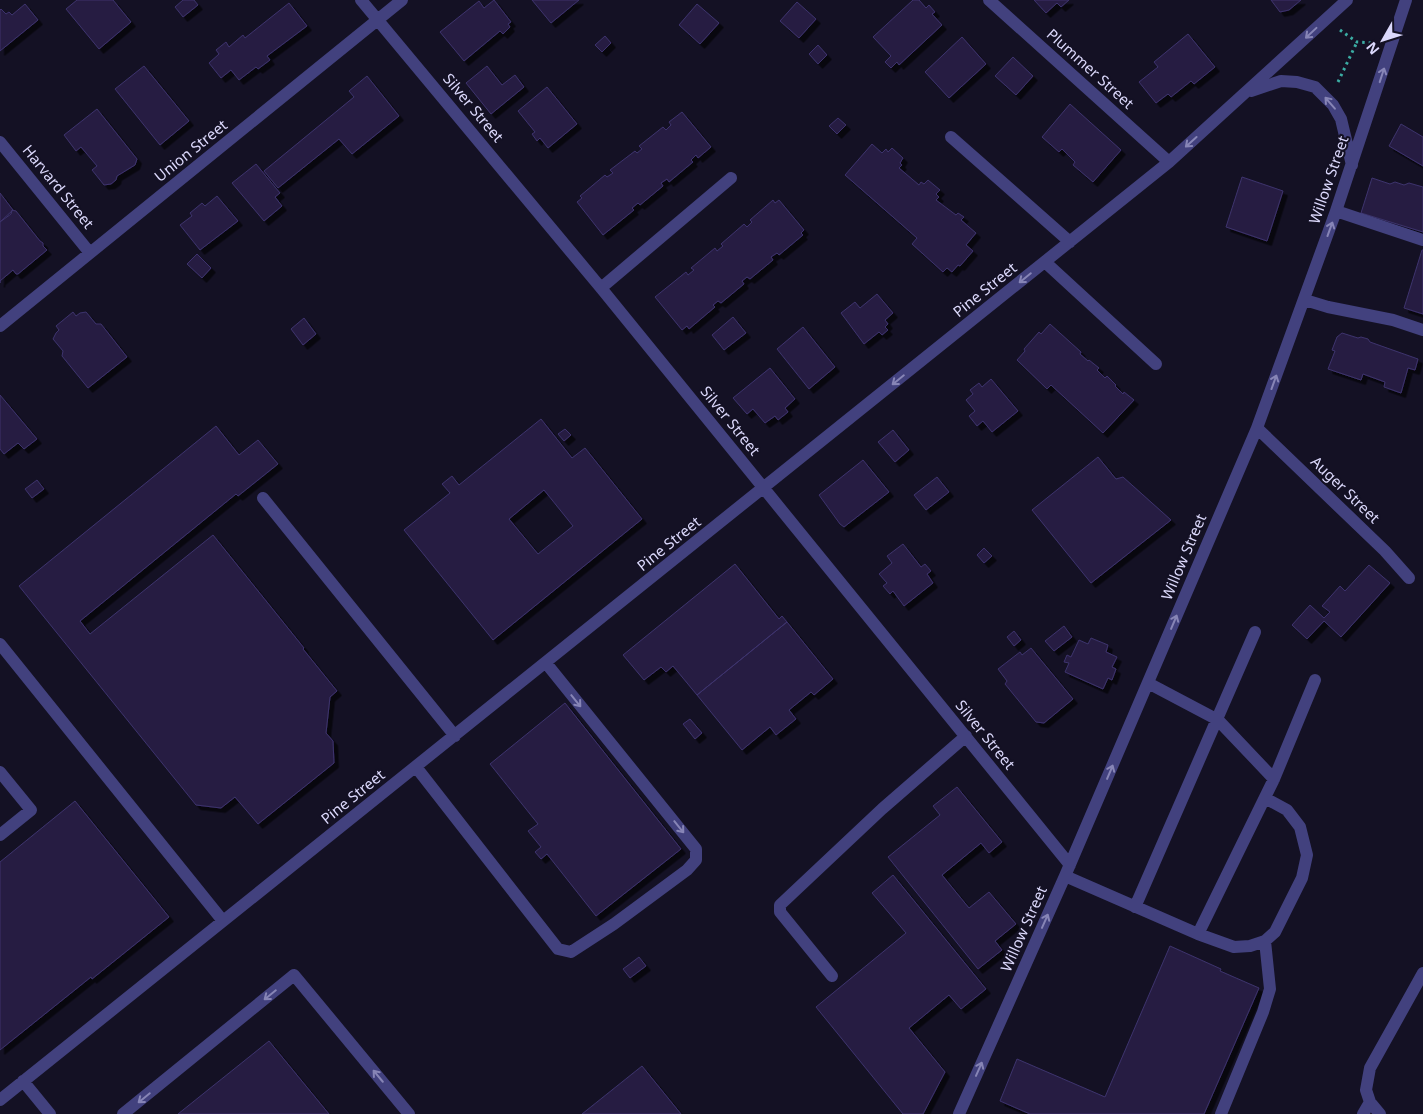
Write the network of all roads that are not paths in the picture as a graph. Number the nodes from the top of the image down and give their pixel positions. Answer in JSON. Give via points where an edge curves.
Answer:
{"nodes":[{"id":1,"x":361,"y":0,"type":"edge"},
{"id":2,"x":402,"y":0,"type":"edge"},
{"id":3,"x":989,"y":0,"type":"edge"},
{"id":4,"x":1347,"y":0,"type":"edge"},
{"id":5,"x":1406,"y":0,"type":"edge"},
{"id":6,"x":378,"y":19,"type":"junction"},
{"id":7,"x":1245,"y":94,"type":"junction"},
{"id":8,"x":951,"y":137,"type":"dead end"},
{"id":9,"x":0,"y":142,"type":"edge"},
{"id":10,"x":1169,"y":162,"type":"junction"},
{"id":11,"x":1352,"y":165,"type":"junction"},
{"id":12,"x":731,"y":178,"type":"dead end"},
{"id":13,"x":1336,"y":211,"type":"junction"},
{"id":14,"x":1423,"y":240,"type":"edge"},
{"id":15,"x":1070,"y":242,"type":"junction"},
{"id":16,"x":90,"y":253,"type":"junction"},
{"id":17,"x":1045,"y":262,"type":"junction"},
{"id":18,"x":601,"y":288,"type":"junction"},
{"id":19,"x":1305,"y":300,"type":"junction"},
{"id":20,"x":0,"y":326,"type":"edge"},
{"id":21,"x":1423,"y":330,"type":"edge"},
{"id":22,"x":1156,"y":364,"type":"dead end"},
{"id":23,"x":1257,"y":428,"type":"junction"},
{"id":24,"x":764,"y":488,"type":"junction"},
{"id":25,"x":263,"y":498,"type":"dead end"},
{"id":26,"x":1410,"y":578,"type":"dead end"},
{"id":27,"x":1255,"y":632,"type":"dead end"},
{"id":28,"x":0,"y":644,"type":"edge"},
{"id":29,"x":546,"y":663,"type":"junction"},
{"id":30,"x":1315,"y":680,"type":"dead end"},
{"id":31,"x":1148,"y":683,"type":"junction"},
{"id":32,"x":1218,"y":720,"type":"junction"},
{"id":33,"x":455,"y":736,"type":"junction"},
{"id":34,"x":966,"y":736,"type":"junction"},
{"id":35,"x":416,"y":767,"type":"junction"},
{"id":36,"x":0,"y":772,"type":"edge"},
{"id":37,"x":1274,"y":779,"type":"junction"},
{"id":38,"x":1265,"y":798,"type":"junction"},
{"id":39,"x":0,"y":835,"type":"edge"},
{"id":40,"x":1067,"y":871,"type":"junction"},
{"id":41,"x":1135,"y":907,"type":"junction"},
{"id":42,"x":223,"y":921,"type":"junction"},
{"id":43,"x":1198,"y":934,"type":"junction"},
{"id":44,"x":1265,"y":941,"type":"junction"},
{"id":45,"x":1423,"y":974,"type":"edge"},
{"id":46,"x":832,"y":976,"type":"dead end"},
{"id":47,"x":23,"y":1081,"type":"junction"},
{"id":48,"x":0,"y":1100,"type":"edge"},
{"id":49,"x":1370,"y":1102,"type":"junction"},
{"id":50,"x":50,"y":1114,"type":"edge"},
{"id":51,"x":124,"y":1114,"type":"edge"},
{"id":52,"x":409,"y":1114,"type":"edge"},
{"id":53,"x":959,"y":1114,"type":"edge"},
{"id":54,"x":1221,"y":1114,"type":"edge"},
{"id":55,"x":1362,"y":1114,"type":"edge"},
{"id":56,"x":1380,"y":1114,"type":"edge"}],
"edges":[{"from":1,"to":6,"type":"street","name":"Silver Street"},
{"from":2,"to":6,"type":"street","name":"Union Street"},
{"from":3,"to":10,"type":"street","name":"Plummer Street"},
{"from":4,"to":7,"type":"street","name":"Pine Street","one_way":true},
{"from":11,"to":5,"type":"street","name":"Willow Street","one_way":true},
{"from":6,"to":16,"type":"street","name":"Union Street"},
{"from":6,"to":18,"type":"street","name":"Silver Street"},
{"from":7,"to":10,"type":"street","name":"Pine Street","one_way":true},
{"from":11,"to":7,"type":"street","one_way":true,"via":[[1341,120],[1333,105],[1315,87],[1281,81]]},
{"from":8,"to":15,"type":"street"},
{"from":9,"to":16,"type":"street","name":"Harvard Street"},
{"from":10,"to":15,"type":"street","name":"Pine Street"},
{"from":11,"to":13,"type":"street","name":"Willow Street"},
{"from":12,"to":18,"type":"street"},
{"from":13,"to":14,"type":"street"},
{"from":19,"to":13,"type":"street","name":"Willow Street","one_way":true},
{"from":15,"to":17,"type":"street","name":"Pine Street"},
{"from":16,"to":20,"type":"street","name":"Union Street"},
{"from":17,"to":22,"type":"street"},
{"from":17,"to":24,"type":"street","name":"Pine Street","one_way":true},
{"from":18,"to":24,"type":"street","name":"Silver Street"},
{"from":19,"to":21,"type":"street"},
{"from":23,"to":19,"type":"street","name":"Willow Street","one_way":true},
{"from":23,"to":26,"type":"street","name":"Auger Street"},
{"from":31,"to":23,"type":"street","name":"Willow Street","one_way":true},
{"from":24,"to":29,"type":"street","name":"Pine Street"},
{"from":24,"to":34,"type":"street","name":"Silver Street"},
{"from":25,"to":33,"type":"street"},
{"from":27,"to":32,"type":"street"},
{"from":28,"to":42,"type":"street"},
{"from":29,"to":33,"type":"street","name":"Pine Street"},
{"from":29,"to":35,"type":"street","one_way":true,"via":[[696,849],[696,860],[687,870],[571,952],[558,949]]},
{"from":30,"to":37,"type":"street"},
{"from":31,"to":32,"type":"street"},
{"from":40,"to":31,"type":"street","name":"Willow Street","one_way":true},
{"from":32,"to":37,"type":"street"},
{"from":32,"to":41,"type":"street"},
{"from":33,"to":35,"type":"street","name":"Pine Street"},
{"from":34,"to":40,"type":"street","name":"Silver Street"},
{"from":34,"to":46,"type":"street","via":[[780,905],[780,912]]},
{"from":35,"to":42,"type":"street","name":"Pine Street"},
{"from":36,"to":39,"type":"street","via":[[31,810]]},
{"from":37,"to":38,"type":"street"},
{"from":38,"to":43,"type":"street"},
{"from":38,"to":44,"type":"street","via":[[1287,810],[1300,827],[1306,855],[1302,878],[1291,902],[1275,932]]},
{"from":40,"to":41,"type":"street"},
{"from":53,"to":40,"type":"street","name":"Willow Street","one_way":true},
{"from":41,"to":43,"type":"street"},
{"from":42,"to":47,"type":"street","name":"Pine Street"},
{"from":43,"to":44,"type":"street","via":[[1234,947]]},
{"from":44,"to":54,"type":"street","via":[[1270,989]]},
{"from":45,"to":49,"type":"street","via":[[1370,1068],[1366,1090]]},
{"from":47,"to":48,"type":"street","name":"Pine Street"},
{"from":47,"to":50,"type":"street"},
{"from":49,"to":55,"type":"street"},
{"from":49,"to":56,"type":"street"},
{"from":52,"to":51,"type":"street","one_way":true,"via":[[294,976]]}]}
